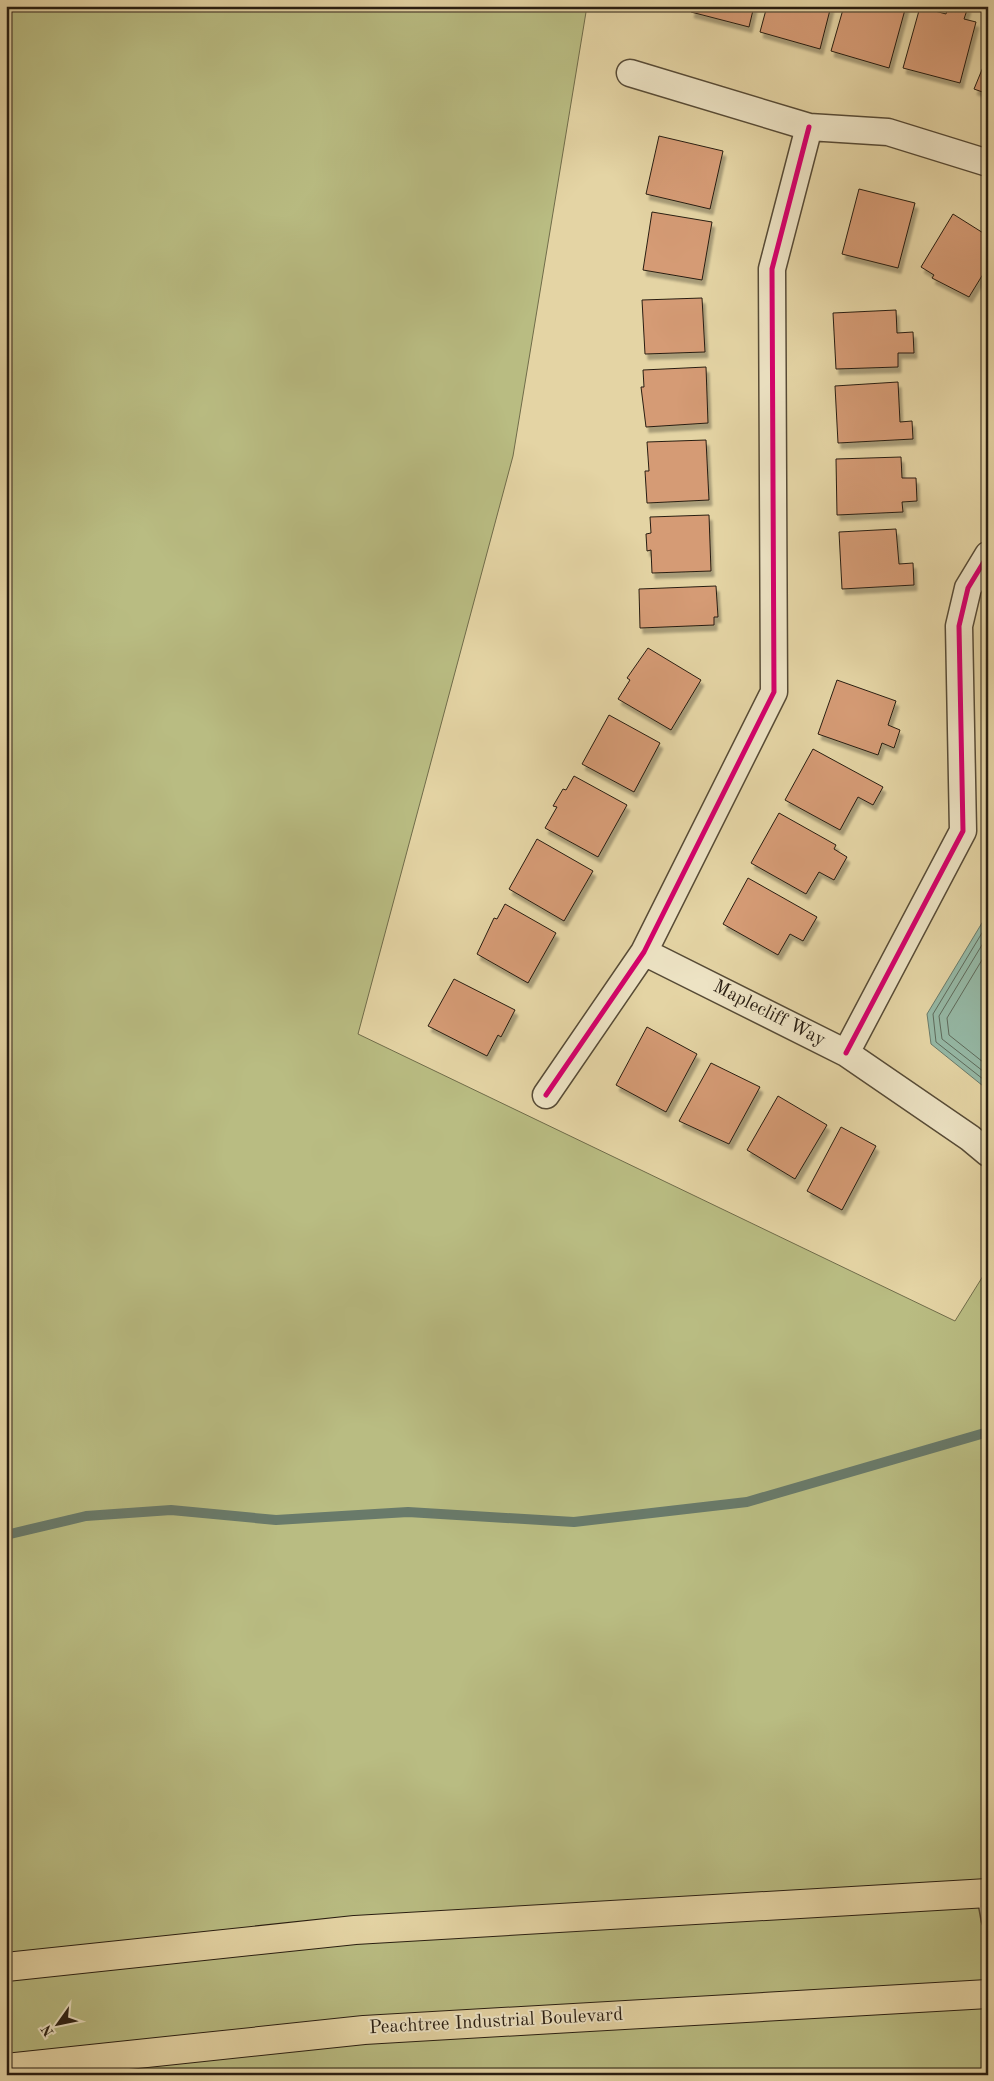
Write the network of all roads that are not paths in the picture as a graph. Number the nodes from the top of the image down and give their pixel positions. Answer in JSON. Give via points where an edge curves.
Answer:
{"nodes":[{"id":1,"x":630,"y":73,"type":"dead end"},
{"id":2,"x":809,"y":127,"type":"junction"},
{"id":3,"x":988,"y":163,"type":"edge"},
{"id":4,"x":988,"y":555,"type":"edge"},
{"id":5,"x":644,"y":952,"type":"junction"},
{"id":6,"x":846,"y":1053,"type":"junction"},
{"id":7,"x":546,"y":1094,"type":"dead end"},
{"id":8,"x":988,"y":1153,"type":"edge"},
{"id":9,"x":985,"y":1893,"type":"edge"},
{"id":10,"x":988,"y":1921,"type":"edge"},
{"id":11,"x":6,"y":1967,"type":"edge"},
{"id":12,"x":988,"y":1994,"type":"edge"},
{"id":13,"x":6,"y":2068,"type":"edge"}],
"edges":[{"from":1,"to":2,"type":"street"},
{"from":2,"to":3,"type":"street","via":[[888,132]]},
{"from":2,"to":5,"type":"street","via":[[772,269],[774,692]]},
{"from":4,"to":6,"type":"street","via":[[968,588],[959,626],[963,831]]},
{"from":5,"to":6,"type":"street","name":"Maplecliff Way"},
{"from":5,"to":7,"type":"street"},
{"from":6,"to":8,"type":"street","name":"Maplecliff Way"},
{"from":9,"to":10,"type":"lane"},
{"from":9,"to":11,"type":"main road","via":[[355,1930]]},
{"from":12,"to":13,"type":"main road","name":"Peachtree Industrial Boulevard","via":[[364,2030]]}]}
